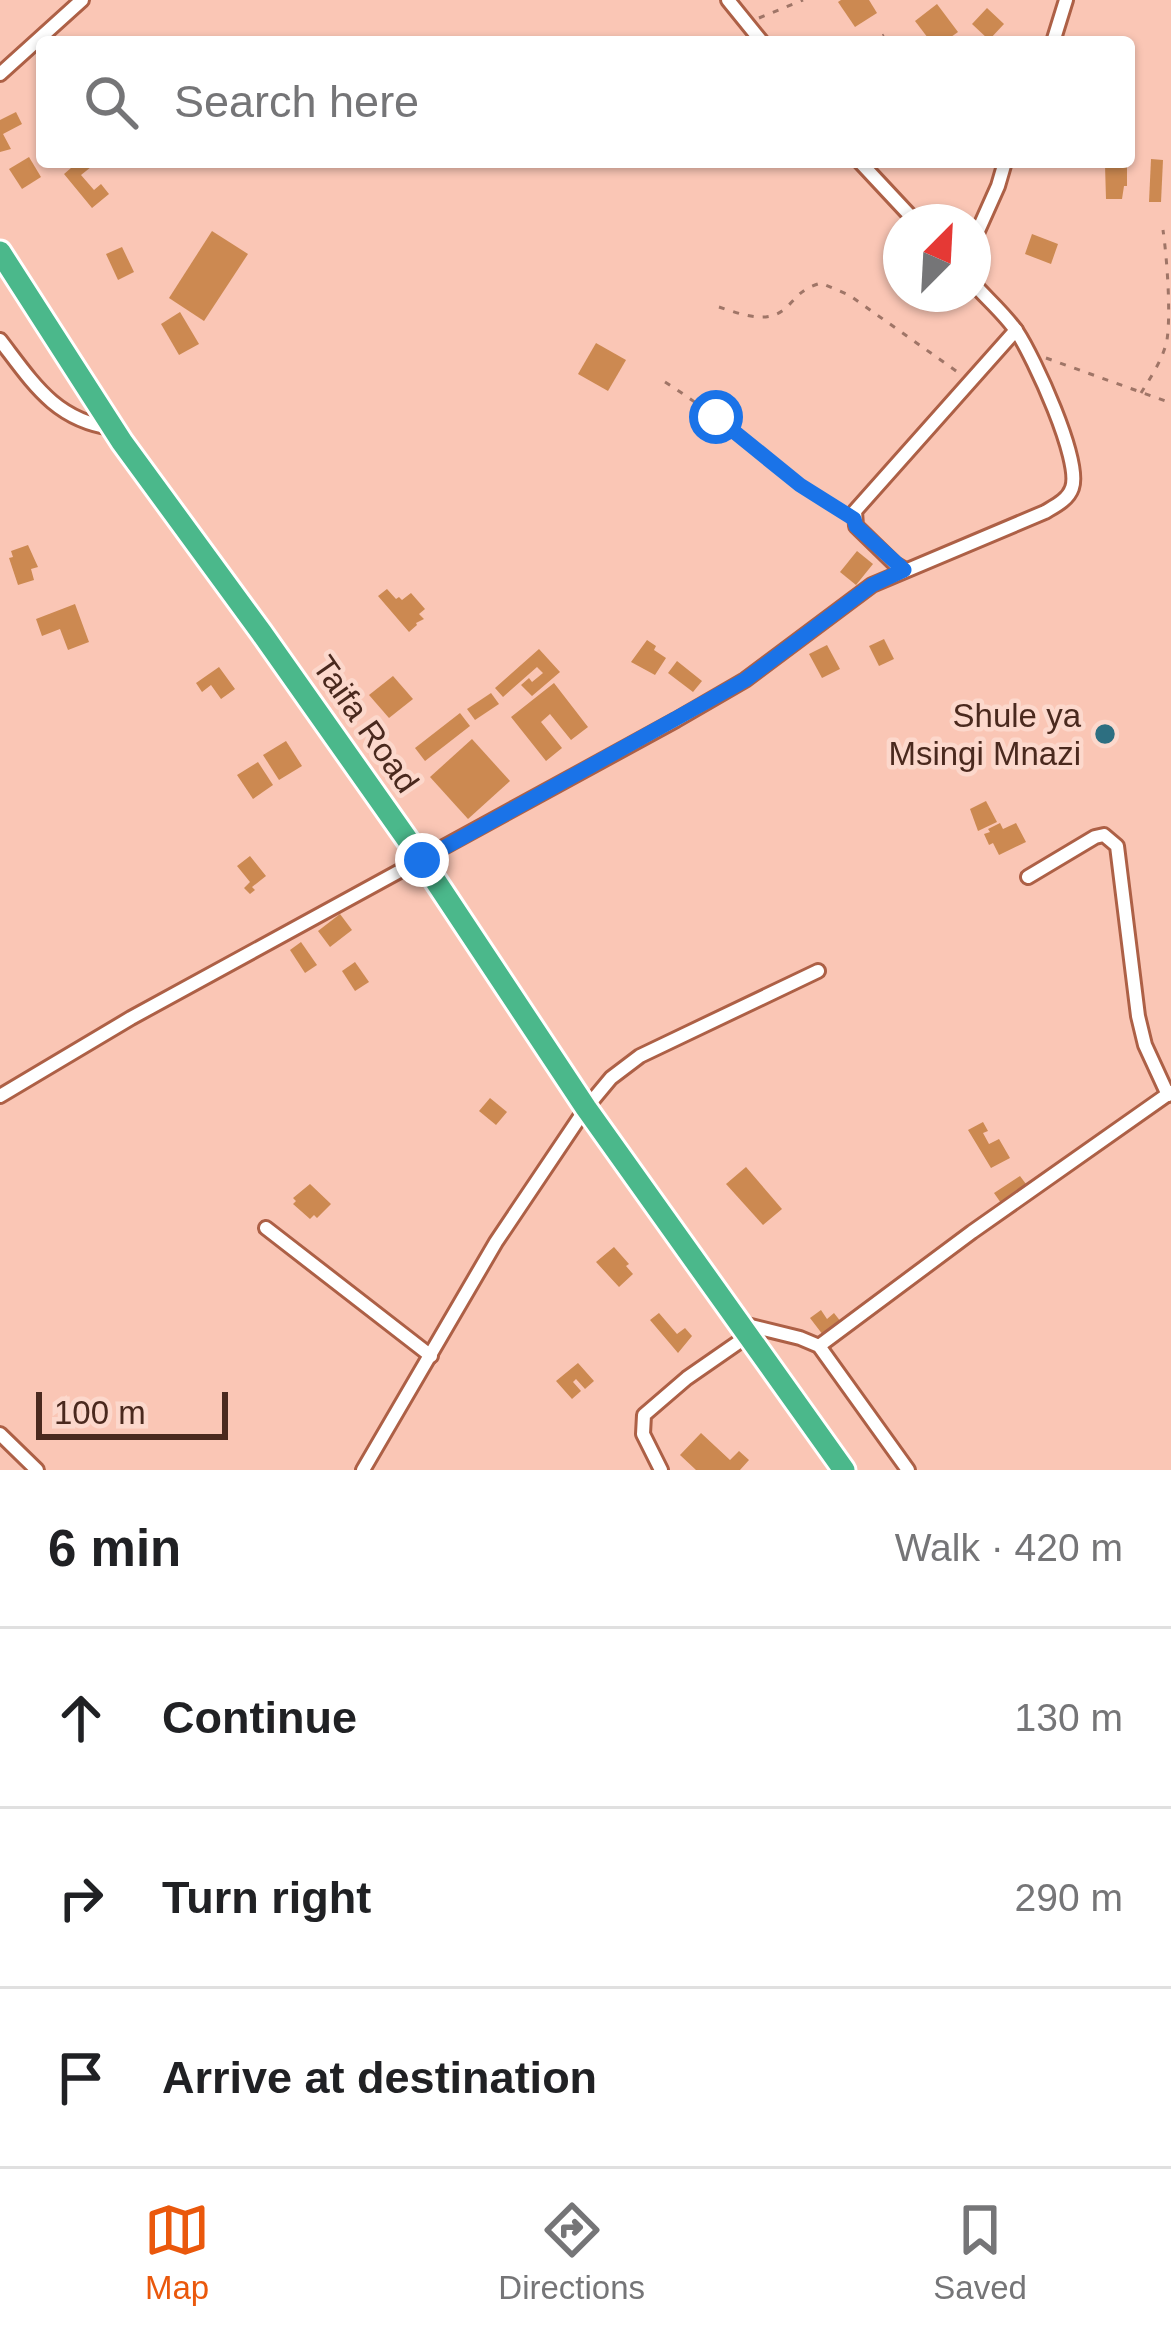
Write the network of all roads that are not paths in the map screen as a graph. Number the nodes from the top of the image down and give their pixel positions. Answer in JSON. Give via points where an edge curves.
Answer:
{"nodes":[{"id":1,"x":82,"y":0,"type":"edge"},
{"id":2,"x":728,"y":0,"type":"edge"},
{"id":3,"x":1066,"y":0,"type":"edge"},
{"id":4,"x":42,"y":36,"type":"edge"},
{"id":5,"x":757,"y":36,"type":"edge"},
{"id":6,"x":1055,"y":36,"type":"edge"},
{"id":7,"x":36,"y":42,"type":"edge"},
{"id":8,"x":0,"y":74,"type":"edge"},
{"id":9,"x":866,"y":168,"type":"edge"},
{"id":10,"x":1003,"y":168,"type":"edge"},
{"id":11,"x":899,"y":204,"type":"edge"},
{"id":12,"x":990,"y":204,"type":"edge"},
{"id":13,"x":0,"y":252,"type":"edge"},
{"id":14,"x":991,"y":303,"type":"edge"},
{"id":15,"x":1016,"y":330,"type":"junction"},
{"id":16,"x":0,"y":340,"type":"edge"},
{"id":17,"x":112,"y":428,"type":"junction"},
{"id":18,"x":904,"y":570,"type":"junction"},
{"id":19,"x":422,"y":860,"type":"junction"},
{"id":20,"x":1028,"y":877,"type":"dead end"},
{"id":21,"x":818,"y":970,"type":"dead end"},
{"id":22,"x":1170,"y":1094,"type":"edge"},
{"id":23,"x":0,"y":1096,"type":"edge"},
{"id":24,"x":586,"y":1108,"type":"junction"},
{"id":25,"x":266,"y":1228,"type":"dead end"},
{"id":26,"x":746,"y":1329,"type":"junction"},
{"id":27,"x":819,"y":1346,"type":"junction"},
{"id":28,"x":431,"y":1356,"type":"junction"},
{"id":29,"x":0,"y":1434,"type":"edge"},
{"id":30,"x":37,"y":1470,"type":"edge"},
{"id":31,"x":363,"y":1470,"type":"edge"},
{"id":32,"x":662,"y":1470,"type":"edge"},
{"id":33,"x":844,"y":1470,"type":"edge"},
{"id":34,"x":908,"y":1470,"type":"edge"}],
"edges":[{"from":1,"to":4,"type":"street"},
{"from":2,"to":5,"type":"street"},
{"from":3,"to":6,"type":"street"},
{"from":7,"to":8,"type":"street"},
{"from":9,"to":11,"type":"street"},
{"from":10,"to":12,"type":"street"},
{"from":13,"to":17,"type":"highway","name":"Taifa Road"},
{"from":14,"to":15,"type":"street"},
{"from":15,"to":18,"type":"street","via":[[855,512],[856,526]]},
{"from":15,"to":18,"type":"street","via":[[1068,446],[1072,489],[1045,512]]},
{"from":16,"to":17,"type":"street","via":[[60,409]]},
{"from":17,"to":19,"type":"highway","name":"Taifa Road"},
{"from":18,"to":19,"type":"street","via":[[745,680]]},
{"from":19,"to":23,"type":"street"},
{"from":19,"to":24,"type":"highway","name":"Taifa Road"},
{"from":20,"to":22,"type":"street","via":[[1095,837],[1117,845],[1138,1016]]},
{"from":21,"to":24,"type":"street","via":[[640,1056]]},
{"from":22,"to":27,"type":"street"},
{"from":24,"to":26,"type":"highway","name":"Taifa Road"},
{"from":24,"to":28,"type":"street"},
{"from":25,"to":28,"type":"street"},
{"from":26,"to":27,"type":"street"},
{"from":26,"to":32,"type":"street","via":[[644,1415],[643,1434]]},
{"from":26,"to":33,"type":"highway","name":"Taifa Road"},
{"from":27,"to":34,"type":"street"},
{"from":28,"to":31,"type":"street"},
{"from":29,"to":30,"type":"street"}]}
